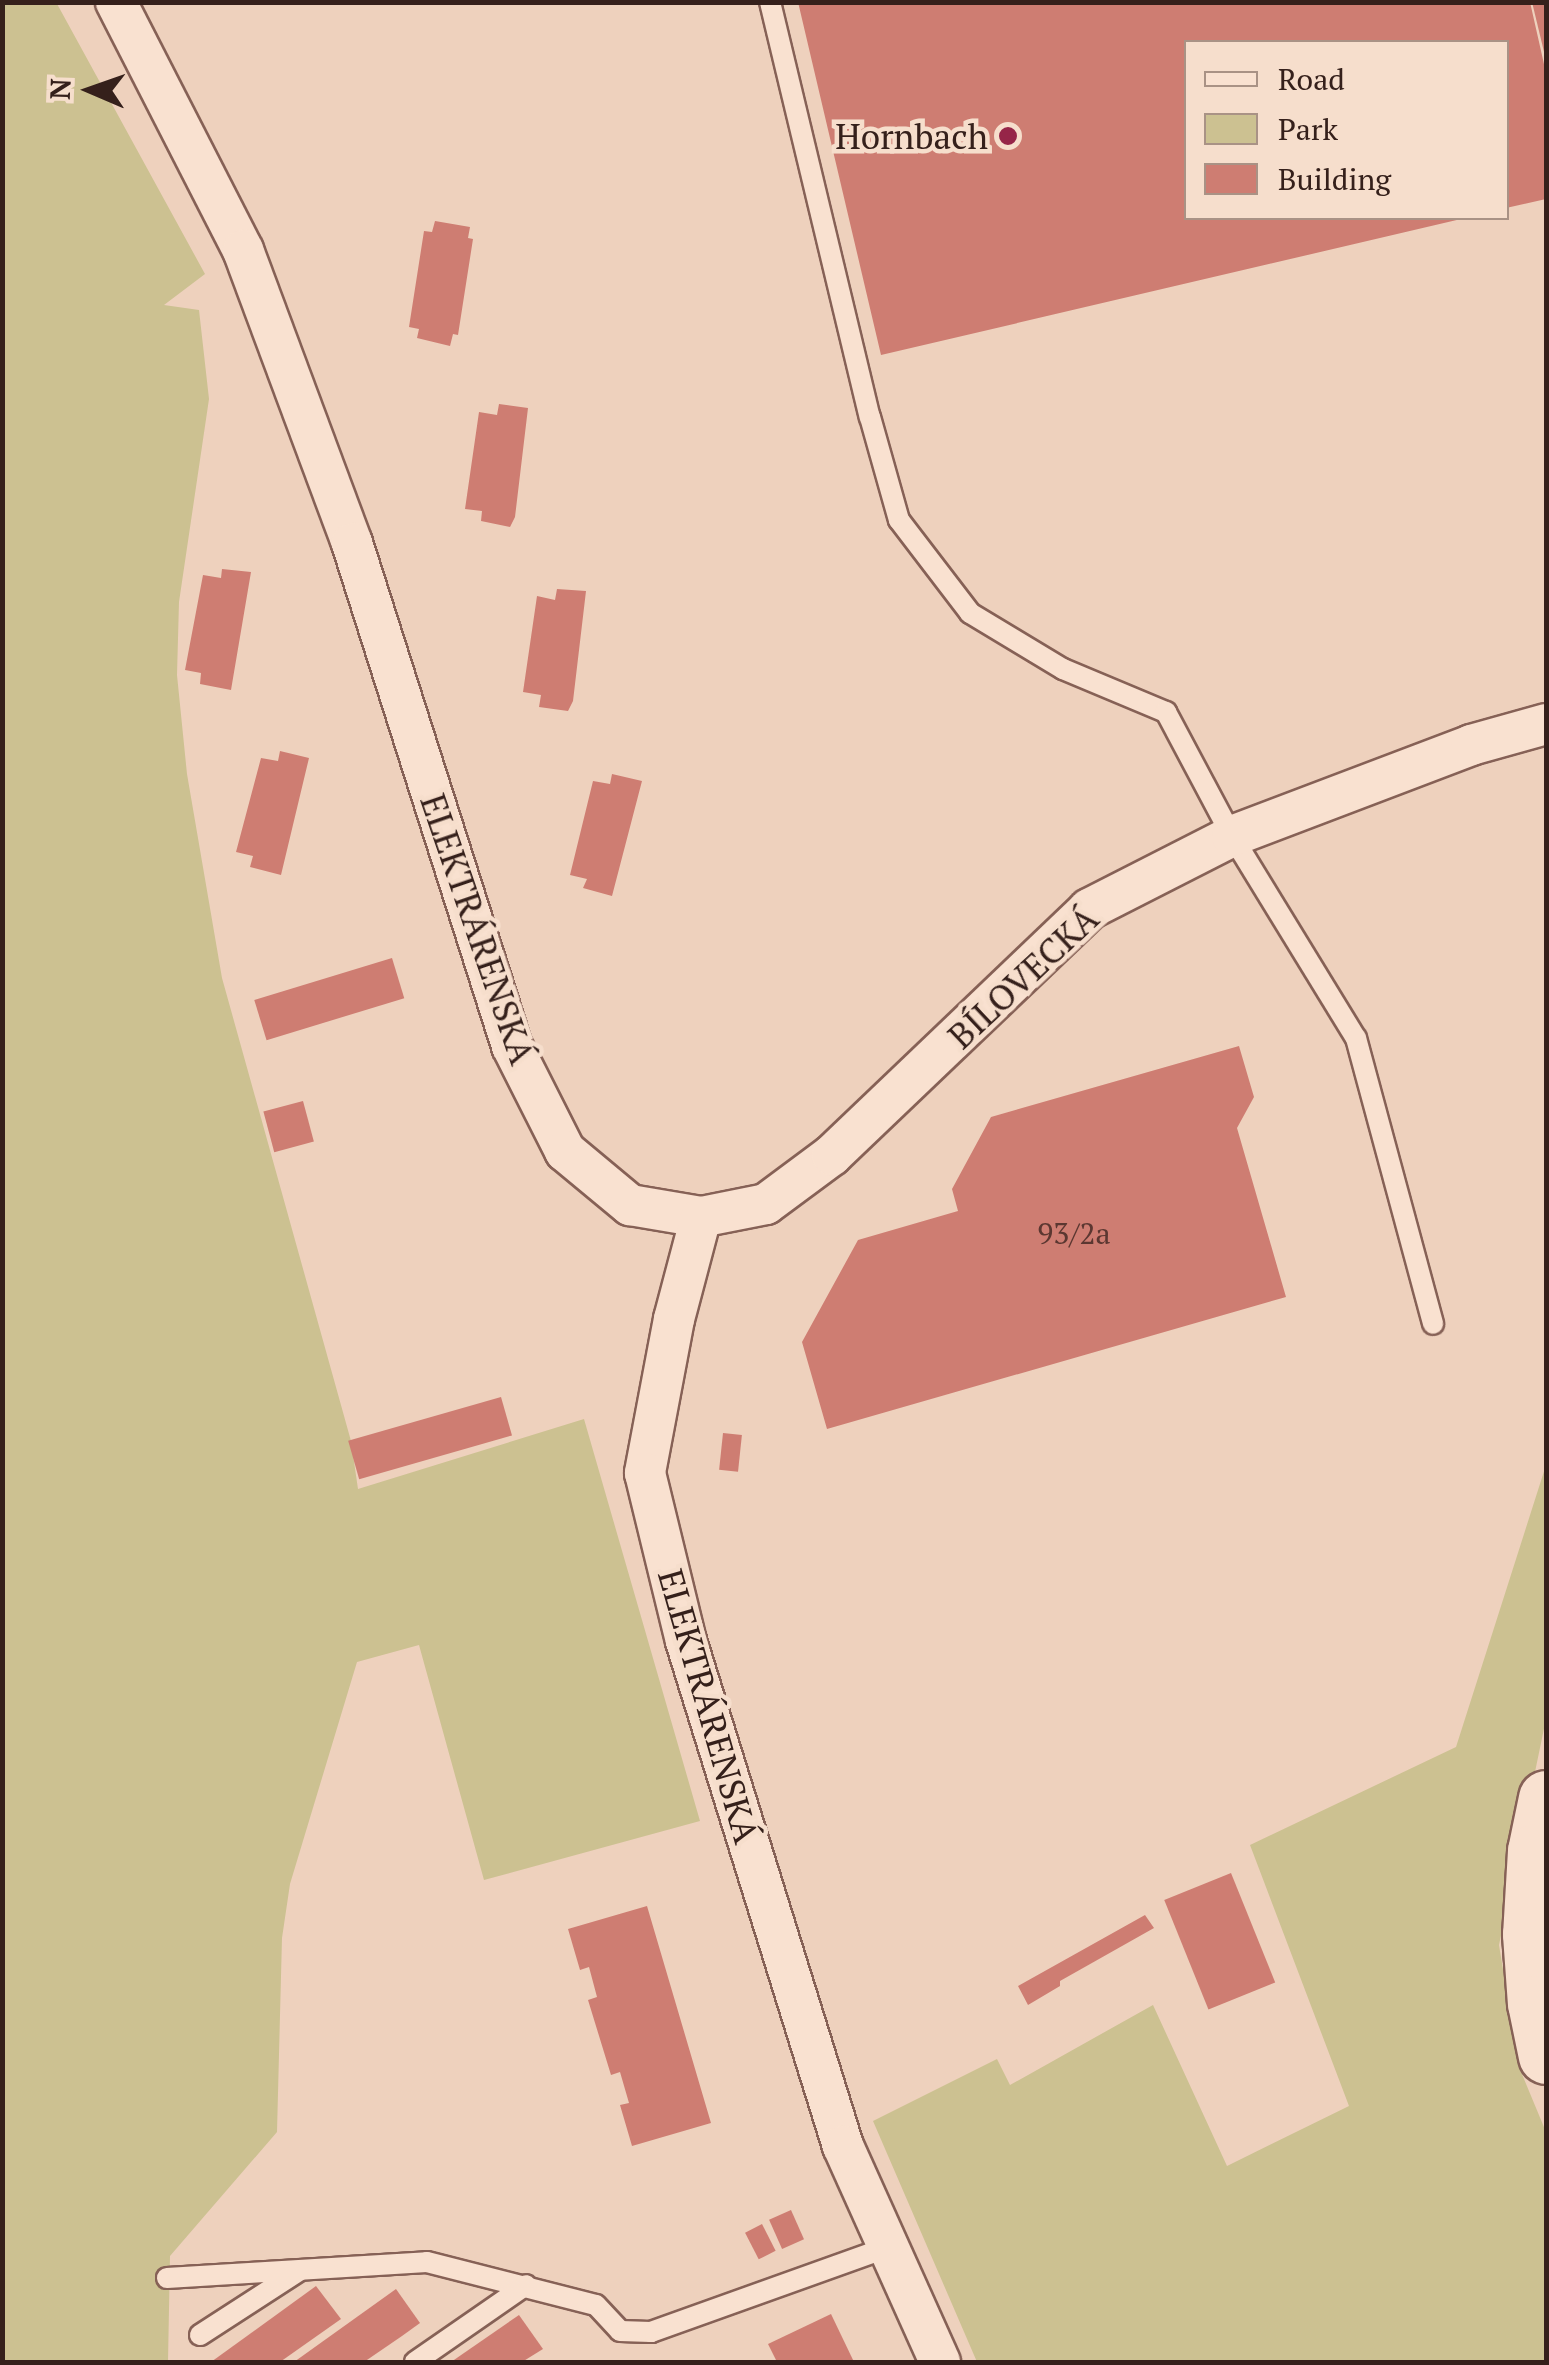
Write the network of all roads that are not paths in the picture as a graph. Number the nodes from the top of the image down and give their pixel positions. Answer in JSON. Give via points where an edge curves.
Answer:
{"nodes":[{"id":1,"x":116,"y":2,"type":"edge"},
{"id":2,"x":770,"y":2,"type":"edge"},
{"id":3,"x":1546,"y":724,"type":"edge"},
{"id":4,"x":1232,"y":836,"type":"junction"},
{"id":5,"x":701,"y":1218,"type":"junction"},
{"id":6,"x":1432,"y":1324,"type":"dead end"},
{"id":7,"x":1546,"y":1798,"type":"edge"},
{"id":8,"x":1546,"y":2056,"type":"edge"},
{"id":9,"x":889,"y":2247,"type":"junction"},
{"id":10,"x":305,"y":2267,"type":"junction"},
{"id":11,"x":167,"y":2278,"type":"dead end"},
{"id":12,"x":526,"y":2285,"type":"junction"},
{"id":13,"x":200,"y":2335,"type":"dead end"},
{"id":14,"x":414,"y":2362,"type":"edge"},
{"id":15,"x":940,"y":2362,"type":"edge"}],
"edges":[{"from":1,"to":5,"type":"street","name":"ELEKTRÁRENSKÁ","via":[[243,250],[352,543],[512,1046],[564,1151],[630,1205]]},
{"from":2,"to":4,"type":"lane","via":[[900,520],[970,613],[1063,669],[1166,712]]},
{"from":3,"to":4,"type":"street","name":"BÍLOVECKÁ","via":[[1471,745]]},
{"from":4,"to":5,"type":"street","name":"BÍLOVECKÁ","via":[[1089,909],[832,1155],[766,1204]]},
{"from":4,"to":6,"type":"lane","via":[[1356,1038]]},
{"from":5,"to":9,"type":"street","name":"ELEKTRÁRENSKÁ","via":[[645,1473],[686,1641],[842,2146]]},
{"from":7,"to":8,"type":"main road","via":[[1530,1921]]},
{"from":9,"to":12,"type":"lane","via":[[651,2332],[620,2330],[596,2305]]},
{"from":9,"to":15,"type":"street","name":"ELEKTRÁRENSKÁ"},
{"from":10,"to":11,"type":"lane"},
{"from":10,"to":12,"type":"lane","via":[[427,2262]]},
{"from":10,"to":13,"type":"lane"},
{"from":12,"to":14,"type":"lane"}]}
